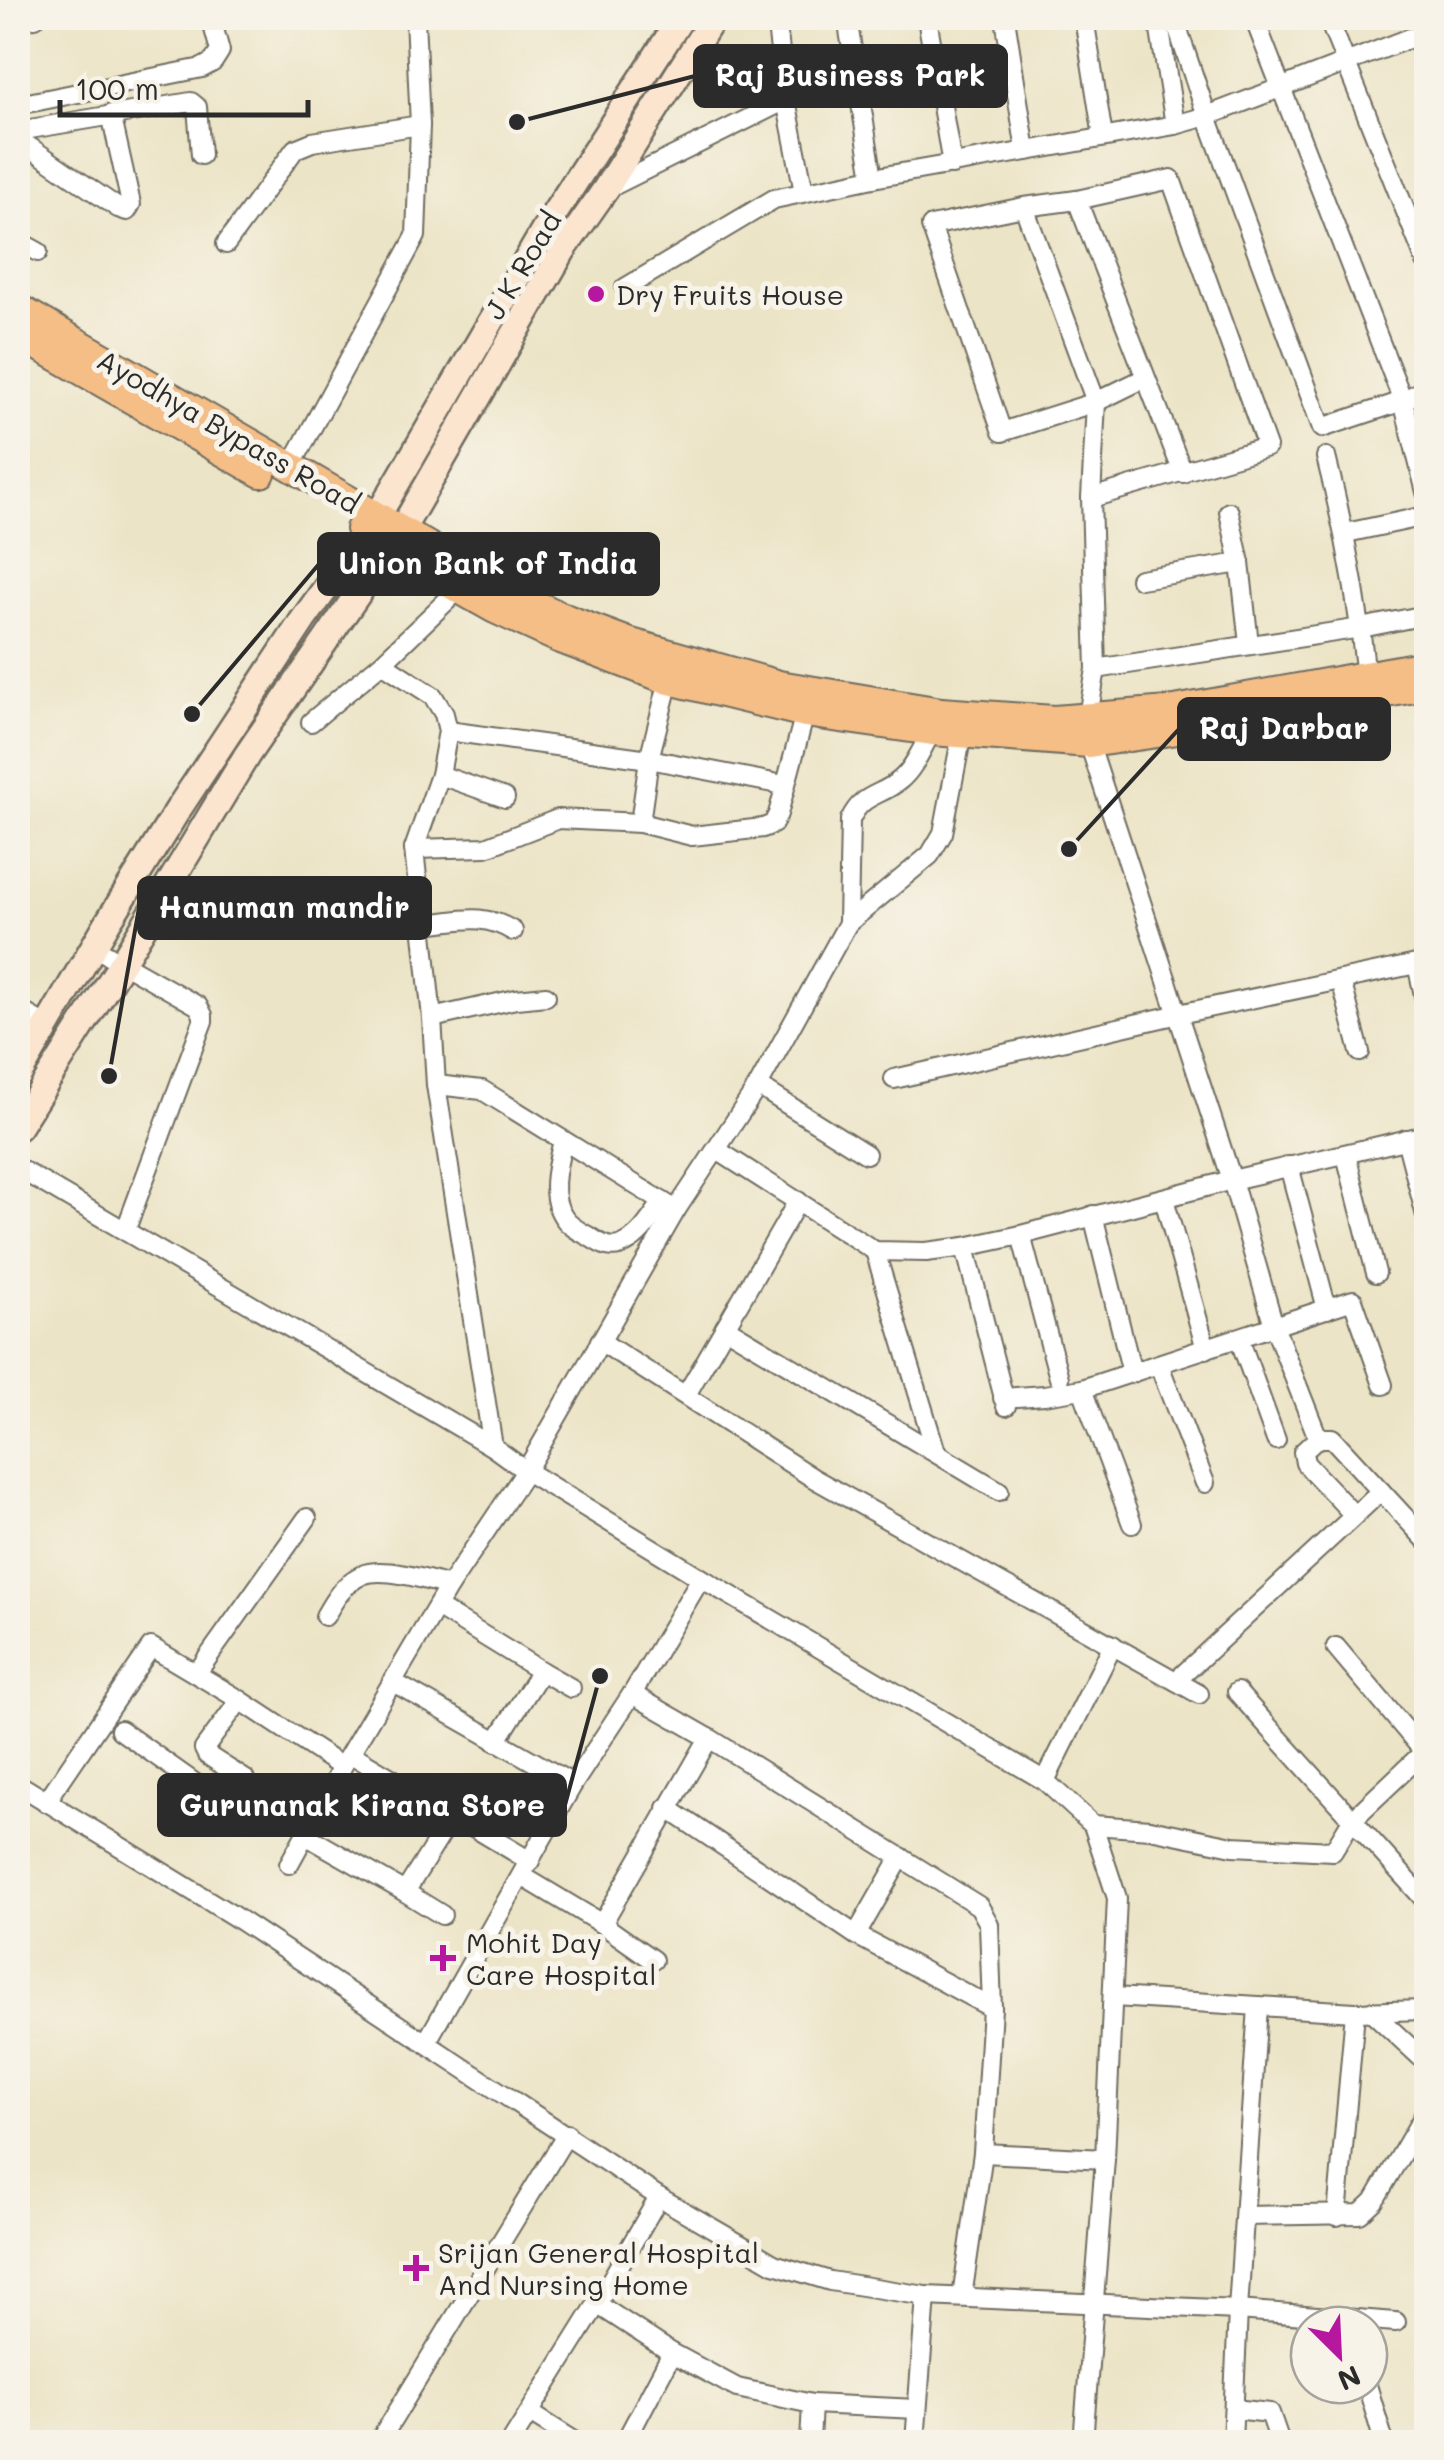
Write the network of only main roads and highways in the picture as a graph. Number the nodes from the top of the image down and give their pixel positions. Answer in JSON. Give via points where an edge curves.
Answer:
{"nodes":[{"id":1,"x":18,"y":308,"type":"edge"},
{"id":2,"x":18,"y":334,"type":"edge"},
{"id":3,"x":384,"y":532,"type":"junction"},
{"id":4,"x":1426,"y":665,"type":"edge"},
{"id":5,"x":1426,"y":686,"type":"edge"},
{"id":6,"x":1088,"y":729,"type":"junction"}],
"edges":[{"from":1,"to":3,"type":"main road","name":"Ayodhya Bypass Road","via":[[290,468]]},
{"from":2,"to":3,"type":"main road","name":"Ayodhya Bypass Road"},
{"from":3,"to":6,"type":"main road","name":"Ayodhya Bypass Road","via":[[566,619],[780,686]]},
{"from":3,"to":6,"type":"main road","name":"Ayodhya Bypass Road","via":[[495,609],[669,680],[805,713],[932,731]]},
{"from":4,"to":6,"type":"main road","name":"Ayodhya Bypass Road"},
{"from":5,"to":6,"type":"main road","name":"Ayodhya Bypass Road","via":[[1171,732]]}]}
